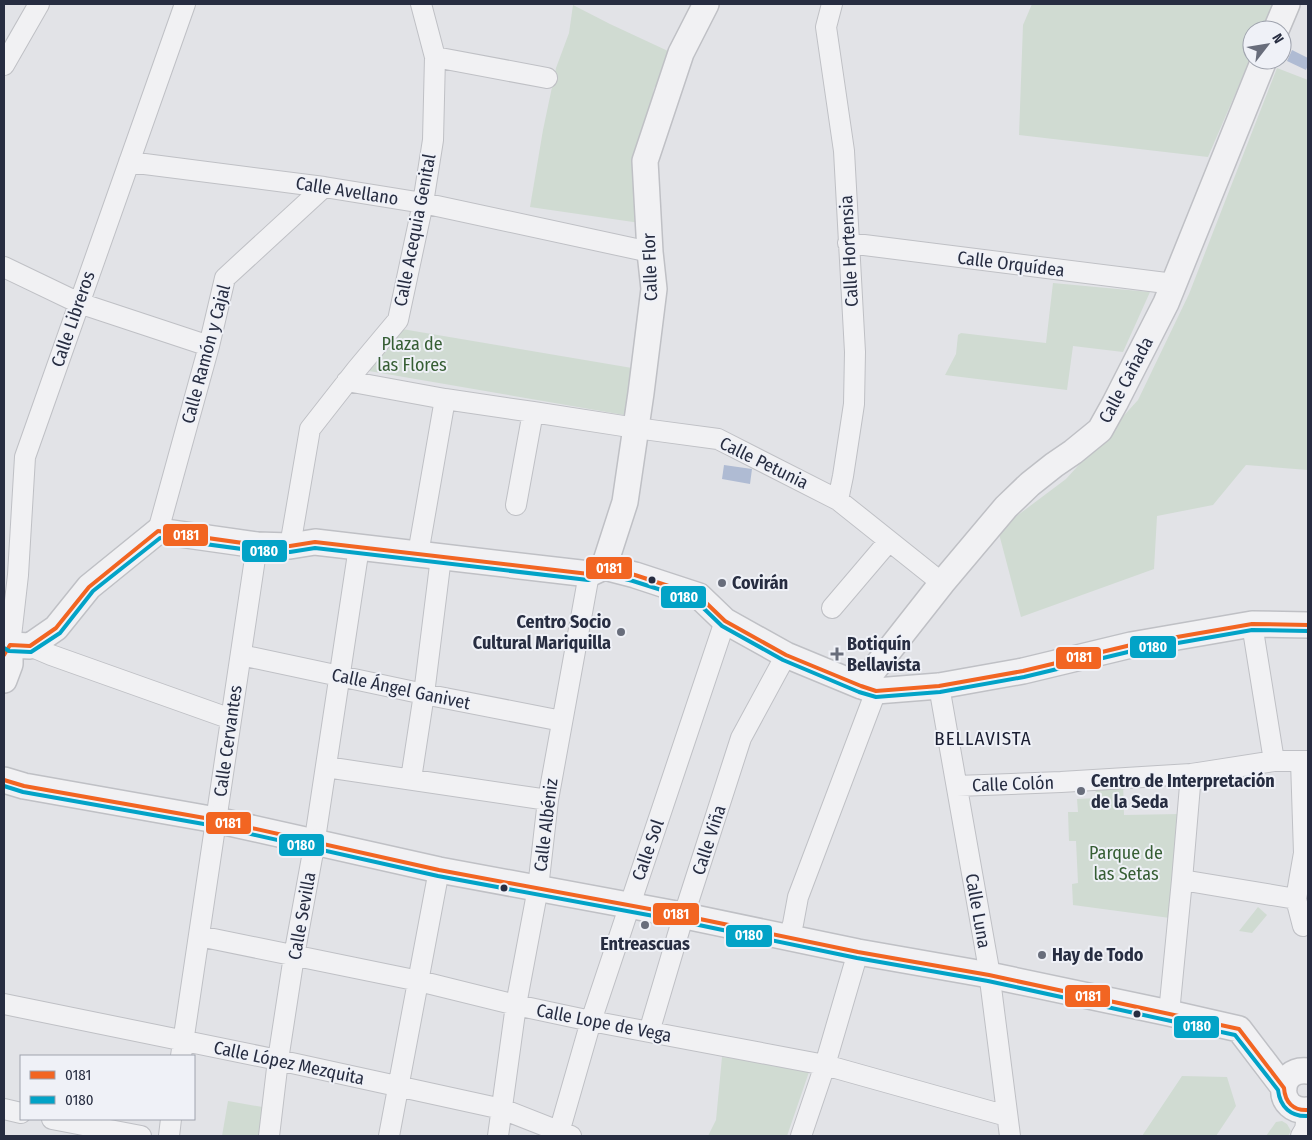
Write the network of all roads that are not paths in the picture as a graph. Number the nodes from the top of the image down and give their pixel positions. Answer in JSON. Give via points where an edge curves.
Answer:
{"nodes":[{"id":1,"x":39,"y":4,"type":"edge"},
{"id":2,"x":185,"y":4,"type":"edge"},
{"id":3,"x":420,"y":4,"type":"edge"},
{"id":4,"x":706,"y":4,"type":"edge"},
{"id":5,"x":832,"y":4,"type":"edge"},
{"id":6,"x":1287,"y":4,"type":"edge"},
{"id":7,"x":1280,"y":20,"type":"edge"},
{"id":8,"x":7,"y":53,"type":"edge"},
{"id":9,"x":435,"y":57,"type":"junction"},
{"id":10,"x":1260,"y":70,"type":"edge"},
{"id":11,"x":547,"y":78,"type":"dead end"},
{"id":12,"x":129,"y":162,"type":"junction"},
{"id":13,"x":324,"y":187,"type":"junction"},
{"id":14,"x":423,"y":203,"type":"junction"},
{"id":15,"x":848,"y":243,"type":"junction"},
{"id":16,"x":650,"y":252,"type":"junction"},
{"id":17,"x":4,"y":267,"type":"edge"},
{"id":18,"x":1174,"y":284,"type":"junction"},
{"id":19,"x":79,"y":303,"type":"junction"},
{"id":20,"x":209,"y":346,"type":"junction"},
{"id":21,"x":347,"y":381,"type":"junction"},
{"id":22,"x":445,"y":399,"type":"junction"},
{"id":23,"x":533,"y":412,"type":"junction"},
{"id":24,"x":636,"y":428,"type":"junction"},
{"id":25,"x":838,"y":500,"type":"junction"},
{"id":26,"x":516,"y":505,"type":"dead end"},
{"id":27,"x":158,"y":530,"type":"junction"},
{"id":28,"x":889,"y":541,"type":"junction"},
{"id":29,"x":258,"y":545,"type":"junction"},
{"id":30,"x":290,"y":546,"type":"junction"},
{"id":31,"x":359,"y":547,"type":"junction"},
{"id":32,"x":430,"y":555,"type":"junction"},
{"id":33,"x":596,"y":571,"type":"junction"},
{"id":34,"x":942,"y":583,"type":"junction"},
{"id":35,"x":832,"y":608,"type":"dead end"},
{"id":36,"x":725,"y":621,"type":"junction"},
{"id":37,"x":1252,"y":624,"type":"junction"},
{"id":38,"x":1308,"y":625,"type":"edge"},
{"id":39,"x":10,"y":646,"type":"edge"},
{"id":40,"x":241,"y":655,"type":"junction"},
{"id":41,"x":786,"y":655,"type":"junction"},
{"id":42,"x":339,"y":676,"type":"junction"},
{"id":43,"x":4,"y":680,"type":"edge"},
{"id":44,"x":939,"y":686,"type":"junction"},
{"id":45,"x":869,"y":689,"type":"junction"},
{"id":46,"x":424,"y":694,"type":"junction"},
{"id":47,"x":231,"y":719,"type":"junction"},
{"id":48,"x":562,"y":721,"type":"junction"},
{"id":49,"x":1274,"y":761,"type":"junction"},
{"id":50,"x":1305,"y":761,"type":"edge"},
{"id":51,"x":326,"y":766,"type":"junction"},
{"id":52,"x":1191,"y":774,"type":"junction"},
{"id":53,"x":412,"y":779,"type":"junction"},
{"id":54,"x":4,"y":780,"type":"edge"},
{"id":55,"x":957,"y":786,"type":"junction"},
{"id":56,"x":548,"y":800,"type":"junction"},
{"id":57,"x":216,"y":820,"type":"junction"},
{"id":58,"x":314,"y":843,"type":"junction"},
{"id":59,"x":439,"y":870,"type":"junction"},
{"id":60,"x":1182,"y":880,"type":"junction"},
{"id":61,"x":538,"y":888,"type":"junction"},
{"id":62,"x":1296,"y":899,"type":"junction"},
{"id":63,"x":630,"y":905,"type":"junction"},
{"id":64,"x":684,"y":916,"type":"junction"},
{"id":65,"x":1305,"y":924,"type":"edge"},
{"id":66,"x":199,"y":936,"type":"junction"},
{"id":67,"x":788,"y":938,"type":"junction"},
{"id":68,"x":858,"y":952,"type":"junction"},
{"id":69,"x":294,"y":956,"type":"junction"},
{"id":70,"x":988,"y":975,"type":"junction"},
{"id":71,"x":419,"y":981,"type":"junction"},
{"id":72,"x":4,"y":1004,"type":"edge"},
{"id":73,"x":516,"y":1005,"type":"junction"},
{"id":74,"x":1169,"y":1013,"type":"junction"},
{"id":75,"x":591,"y":1021,"type":"junction"},
{"id":76,"x":650,"y":1032,"type":"junction"},
{"id":77,"x":182,"y":1049,"type":"edge"},
{"id":78,"x":278,"y":1060,"type":"junction"},
{"id":79,"x":825,"y":1065,"type":"junction"},
{"id":80,"x":1308,"y":1071,"type":"edge"},
{"id":81,"x":399,"y":1086,"type":"junction"},
{"id":82,"x":1284,"y":1088,"type":"junction"},
{"id":83,"x":4,"y":1109,"type":"edge"},
{"id":84,"x":502,"y":1109,"type":"junction"},
{"id":85,"x":1308,"y":1110,"type":"edge"},
{"id":86,"x":20,"y":1113,"type":"edge"},
{"id":87,"x":1008,"y":1116,"type":"junction"},
{"id":88,"x":57,"y":1120,"type":"edge"},
{"id":89,"x":171,"y":1120,"type":"edge"},
{"id":90,"x":562,"y":1135,"type":"edge"},
{"id":91,"x":141,"y":1136,"type":"edge"},
{"id":92,"x":169,"y":1136,"type":"edge"},
{"id":93,"x":269,"y":1136,"type":"edge"},
{"id":94,"x":389,"y":1136,"type":"edge"},
{"id":95,"x":498,"y":1136,"type":"edge"},
{"id":96,"x":801,"y":1136,"type":"edge"},
{"id":97,"x":1010,"y":1136,"type":"edge"},
{"id":98,"x":1301,"y":1136,"type":"edge"}],
"edges":[{"from":1,"to":8,"type":"street"},
{"from":2,"to":12,"type":"street","name":"Calle Libreros"},
{"from":3,"to":9,"type":"street","name":"Calle Acequia Genital"},
{"from":4,"to":16,"type":"street","name":"Calle Flor","via":[[681,53],[646,161]]},
{"from":5,"to":15,"type":"street","name":"Calle Hortensia","via":[[826,27],[844,151]]},
{"from":6,"to":7,"type":"street"},
{"from":9,"to":11,"type":"street"},
{"from":9,"to":14,"type":"street","name":"Calle Acequia Genital","via":[[432,140]]},
{"from":10,"to":18,"type":"street","name":"Calle Cañada"},
{"from":12,"to":13,"type":"street","name":"Calle Avellano"},
{"from":12,"to":19,"type":"street","name":"Calle Libreros"},
{"from":13,"to":14,"type":"street","name":"Calle Avellano"},
{"from":13,"to":20,"type":"street","name":"Calle Ramón y Cajal","via":[[225,278]]},
{"from":14,"to":16,"type":"street","name":"Calle Avellano"},
{"from":14,"to":21,"type":"street","name":"Calle Acequia Genital","via":[[398,320]]},
{"from":15,"to":18,"type":"street","name":"Calle Orquídea"},
{"from":15,"to":25,"type":"street","name":"Calle Hortensia","via":[[856,352],[854,404]]},
{"from":16,"to":24,"type":"street","name":"Calle Flor","via":[[654,289]]},
{"from":17,"to":19,"type":"street"},
{"from":18,"to":34,"type":"street","name":"Calle Cañada","via":[[1100,430],[1030,484],[1006,507]]},
{"from":19,"to":20,"type":"street"},
{"from":19,"to":39,"type":"street","name":"Calle Libreros","via":[[25,457]]},
{"from":20,"to":27,"type":"street","name":"Calle Ramón y Cajal"},
{"from":21,"to":22,"type":"street","name":"Calle Petunia"},
{"from":21,"to":30,"type":"street","name":"Calle Acequia Genital","via":[[310,429]]},
{"from":22,"to":23,"type":"street","name":"Calle Petunia"},
{"from":22,"to":32,"type":"street"},
{"from":23,"to":24,"type":"street","name":"Calle Petunia"},
{"from":23,"to":26,"type":"street"},
{"from":24,"to":25,"type":"street","name":"Calle Petunia","via":[[718,439]]},
{"from":24,"to":33,"type":"street","name":"Calle Flor","via":[[625,502]]},
{"from":25,"to":28,"type":"street","name":"Calle Petunia"},
{"from":27,"to":29,"type":"street"},
{"from":27,"to":39,"type":"street","via":[[89,587],[56,628]]},
{"from":28,"to":34,"type":"street","name":"Calle Petunia"},
{"from":28,"to":35,"type":"street"},
{"from":29,"to":30,"type":"street"},
{"from":29,"to":40,"type":"street","name":"Calle Cervantes"},
{"from":30,"to":31,"type":"street","via":[[315,542]]},
{"from":31,"to":32,"type":"street"},
{"from":31,"to":42,"type":"street","name":"Calle Sevilla"},
{"from":32,"to":33,"type":"street"},
{"from":32,"to":46,"type":"street"},
{"from":33,"to":36,"type":"street","via":[[635,575],[699,596]]},
{"from":33,"to":48,"type":"street","name":"Calle Albéniz"},
{"from":34,"to":45,"type":"street","name":"Calle Cañada"},
{"from":36,"to":41,"type":"street"},
{"from":36,"to":63,"type":"street","name":"Calle Sol"},
{"from":37,"to":38,"type":"street"},
{"from":37,"to":44,"type":"street","via":[[1137,644],[1023,671]]},
{"from":37,"to":49,"type":"street"},
{"from":39,"to":43,"type":"street","name":"Calle Libreros","via":[[10,664]]},
{"from":39,"to":47,"type":"street","via":[[51,655]]},
{"from":40,"to":42,"type":"street","name":"Calle Ángel Ganivet"},
{"from":40,"to":47,"type":"street","name":"Calle Cervantes"},
{"from":41,"to":45,"type":"street"},
{"from":41,"to":64,"type":"street","name":"Calle Viña","via":[[741,738]]},
{"from":42,"to":46,"type":"street","name":"Calle Ángel Ganivet"},
{"from":42,"to":51,"type":"street","name":"Calle Sevilla"},
{"from":44,"to":45,"type":"street"},
{"from":44,"to":55,"type":"street","name":"Calle Luna"},
{"from":45,"to":67,"type":"street","via":[[798,897]]},
{"from":46,"to":48,"type":"street","name":"Calle Ángel Ganivet"},
{"from":46,"to":53,"type":"street"},
{"from":47,"to":57,"type":"street","name":"Calle Cervantes"},
{"from":48,"to":56,"type":"street","name":"Calle Albéniz"},
{"from":49,"to":50,"type":"street","name":"Calle Colón"},
{"from":49,"to":52,"type":"street","name":"Calle Colón"},
{"from":50,"to":62,"type":"street","via":[[1304,853]]},
{"from":51,"to":53,"type":"street"},
{"from":51,"to":58,"type":"street","name":"Calle Sevilla"},
{"from":52,"to":55,"type":"street","name":"Calle Colón"},
{"from":52,"to":60,"type":"street"},
{"from":53,"to":56,"type":"street"},
{"from":54,"to":57,"type":"street"},
{"from":55,"to":70,"type":"street","name":"Calle Luna"},
{"from":56,"to":61,"type":"street","name":"Calle Albéniz"},
{"from":57,"to":58,"type":"street"},
{"from":57,"to":66,"type":"street","name":"Calle Cervantes"},
{"from":58,"to":59,"type":"street"},
{"from":58,"to":69,"type":"street","name":"Calle Sevilla"},
{"from":59,"to":61,"type":"street"},
{"from":59,"to":71,"type":"street"},
{"from":60,"to":62,"type":"street"},
{"from":60,"to":74,"type":"street"},
{"from":61,"to":63,"type":"street"},
{"from":61,"to":73,"type":"street","name":"Calle Albéniz"},
{"from":62,"to":65,"type":"street"},
{"from":63,"to":64,"type":"street"},
{"from":63,"to":75,"type":"street","name":"Calle Sol"},
{"from":64,"to":67,"type":"street"},
{"from":64,"to":76,"type":"street","name":"Calle Viña"},
{"from":66,"to":69,"type":"street","name":"Calle Lope de Vega"},
{"from":66,"to":77,"type":"street","name":"Calle Cervantes"},
{"from":67,"to":68,"type":"street"},
{"from":68,"to":70,"type":"street"},
{"from":68,"to":79,"type":"street"},
{"from":69,"to":71,"type":"street","name":"Calle Lope de Vega"},
{"from":69,"to":78,"type":"street","name":"Calle Sevilla"},
{"from":70,"to":74,"type":"street"},
{"from":70,"to":87,"type":"street","name":"Calle Luna"},
{"from":71,"to":73,"type":"street","name":"Calle Lope de Vega"},
{"from":71,"to":81,"type":"street"},
{"from":72,"to":77,"type":"street","name":"Calle López Mezquita"},
{"from":73,"to":75,"type":"street","name":"Calle Lope de Vega"},
{"from":73,"to":84,"type":"street","name":"Calle Albéniz"},
{"from":74,"to":82,"type":"street","via":[[1238,1029]]},
{"from":75,"to":76,"type":"street","name":"Calle Lope de Vega"},
{"from":75,"to":90,"type":"street","name":"Calle Sol"},
{"from":76,"to":79,"type":"street","name":"Calle Lope de Vega"},
{"from":77,"to":78,"type":"street","name":"Calle López Mezquita"},
{"from":78,"to":81,"type":"street","name":"Calle López Mezquita"},
{"from":78,"to":93,"type":"street","name":"Calle Sevilla"},
{"from":79,"to":87,"type":"street","name":"Calle Lope de Vega"},
{"from":79,"to":96,"type":"street"},
{"from":80,"to":82,"type":"street","via":[[1294,1073]]},
{"from":81,"to":84,"type":"street","name":"Calle López Mezquita"},
{"from":81,"to":94,"type":"street"},
{"from":82,"to":85,"type":"street","via":[[1285,1098],[1292,1107]]},
{"from":83,"to":86,"type":"street"},
{"from":84,"to":90,"type":"street","name":"Calle López Mezquita"},
{"from":84,"to":95,"type":"street","name":"Calle Albéniz"},
{"from":85,"to":98,"type":"street"},
{"from":87,"to":97,"type":"street","name":"Calle Luna"},
{"from":88,"to":91,"type":"street"},
{"from":89,"to":92,"type":"street"}]}
